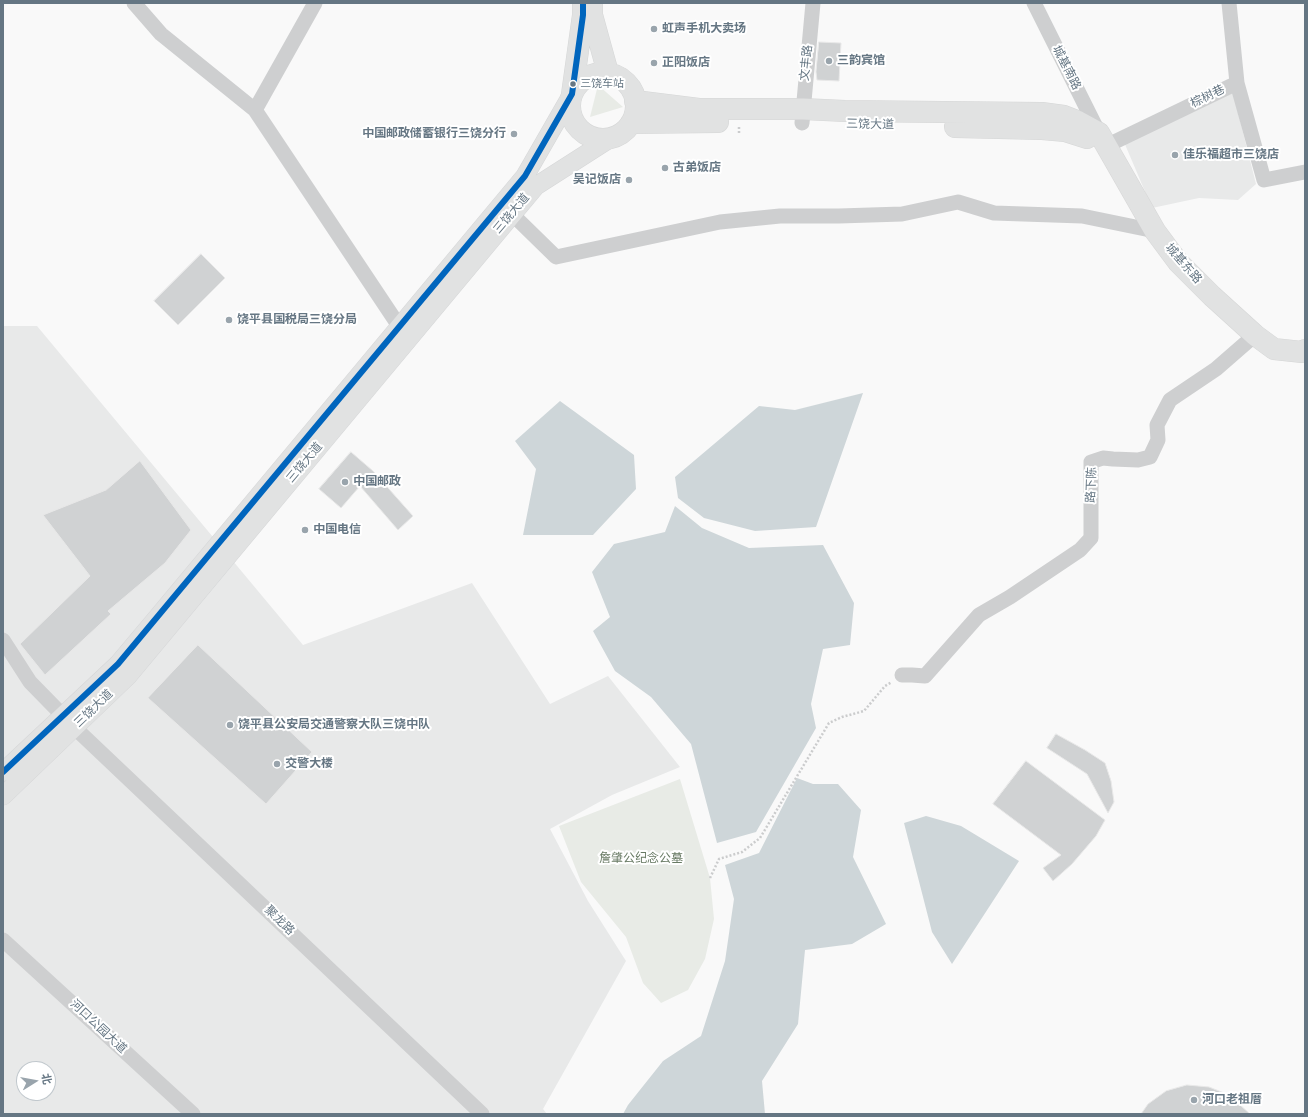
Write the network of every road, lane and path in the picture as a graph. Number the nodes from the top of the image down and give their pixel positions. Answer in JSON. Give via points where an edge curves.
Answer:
{"nodes":[{"id":1,"x":134,"y":3,"type":"edge"},
{"id":2,"x":315,"y":3,"type":"edge"},
{"id":3,"x":813,"y":3,"type":"edge"},
{"id":4,"x":1034,"y":3,"type":"edge"},
{"id":5,"x":1230,"y":3,"type":"edge"},
{"id":6,"x":587,"y":9,"type":"edge"},
{"id":7,"x":608,"y":73,"type":"junction"},
{"id":8,"x":1237,"y":83,"type":"junction"},
{"id":9,"x":572,"y":94,"type":"junction"},
{"id":10,"x":1082,"y":99,"type":"junction"},
{"id":11,"x":635,"y":101,"type":"junction"},
{"id":12,"x":255,"y":110,"type":"junction"},
{"id":13,"x":699,"y":116,"type":"junction"},
{"id":14,"x":802,"y":116,"type":"junction"},
{"id":15,"x":1071,"y":119,"type":"junction"},
{"id":16,"x":631,"y":123,"type":"junction"},
{"id":17,"x":611,"y":138,"type":"junction"},
{"id":18,"x":1103,"y":140,"type":"junction"},
{"id":19,"x":1305,"y":172,"type":"edge"},
{"id":20,"x":530,"y":181,"type":"junction"},
{"id":21,"x":512,"y":214,"type":"junction"},
{"id":22,"x":1155,"y":231,"type":"junction"},
{"id":23,"x":404,"y":333,"type":"junction"},
{"id":24,"x":1255,"y":335,"type":"junction"},
{"id":25,"x":1305,"y":350,"type":"edge"},
{"id":26,"x":3,"y":640,"type":"edge"},
{"id":27,"x":902,"y":675,"type":"joint"},
{"id":28,"x":69,"y":722,"type":"junction"},
{"id":29,"x":3,"y":772,"type":"edge"},
{"id":30,"x":3,"y":796,"type":"edge"},
{"id":31,"x":710,"y":878,"type":"dead end"},
{"id":32,"x":3,"y":940,"type":"edge"},
{"id":33,"x":193,"y":1114,"type":"edge"},
{"id":34,"x":482,"y":1114,"type":"edge"}],
"edges":[{"from":1,"to":12,"type":"street","via":[[161,34]]},
{"from":2,"to":12,"type":"street"},
{"from":3,"to":14,"type":"street","name":"文丰路"},
{"from":4,"to":10,"type":"street","name":"城基南路"},
{"from":5,"to":8,"type":"street","name":"棕树巷"},
{"from":6,"to":7,"type":"highway"},
{"from":6,"to":9,"type":"highway"},
{"from":7,"to":9,"type":"highway","via":[[586,77]]},
{"from":7,"to":11,"type":"highway","via":[[619,77],[627,84],[633,92]]},
{"from":8,"to":18,"type":"street","name":"棕树巷"},
{"from":8,"to":19,"type":"street","via":[[1264,180]]},
{"from":9,"to":17,"type":"highway","via":[[571,114],[582,132],[591,137]]},
{"from":9,"to":20,"type":"main road","name":"三饶大道"},
{"from":10,"to":15,"type":"street","via":[[1078,113]]},
{"from":10,"to":18,"type":"street","name":"城基南路"},
{"from":11,"to":13,"type":"highway","name":"三饶大道"},
{"from":11,"to":16,"type":"highway"},
{"from":12,"to":23,"type":"street"},
{"from":13,"to":14,"type":"highway","name":"三饶大道"},
{"from":13,"to":16,"type":"highway","name":"三饶大道"},
{"from":14,"to":15,"type":"highway","name":"三饶大道","via":[[845,111],[1042,113]]},
{"from":14,"to":18,"type":"highway","name":"三饶大道","via":[[1042,129]]},
{"from":15,"to":18,"type":"highway","name":"三饶大道"},
{"from":16,"to":17,"type":"highway","via":[[620,134]]},
{"from":17,"to":20,"type":"main road","name":"三饶大道"},
{"from":18,"to":22,"type":"highway","name":"城基东路"},
{"from":20,"to":21,"type":"main road","name":"三饶大道"},
{"from":20,"to":23,"type":"main road","name":"三饶大道"},
{"from":21,"to":22,"type":"street","via":[[556,257],[720,222],[780,216],[902,214],[958,202],[994,213],[1082,216]]},
{"from":21,"to":23,"type":"main road","name":"三饶大道"},
{"from":22,"to":24,"type":"highway","name":"城基东路","via":[[1178,262]]},
{"from":23,"to":28,"type":"main road","name":"三饶大道","via":[[128,676]]},
{"from":24,"to":25,"type":"highway","name":"城基东路","via":[[1274,349],[1302,352]]},
{"from":24,"to":27,"type":"street","name":"路下陈","via":[[1216,369],[1170,400],[1157,425],[1158,440],[1150,457],[1138,460],[1104,458],[1091,462],[1091,538],[1080,550],[979,615],[925,676]]},
{"from":26,"to":28,"type":"street","name":"聚龙路","via":[[30,682]]},
{"from":27,"to":31,"type":"path","via":[[885,686],[864,711],[842,716],[829,723],[760,838],[742,852],[719,859]]},
{"from":28,"to":29,"type":"main road","name":"三饶大道"},
{"from":28,"to":30,"type":"main road","name":"三饶大道"},
{"from":28,"to":34,"type":"street","name":"聚龙路"},
{"from":32,"to":33,"type":"street","name":"河口公园大道"}]}
